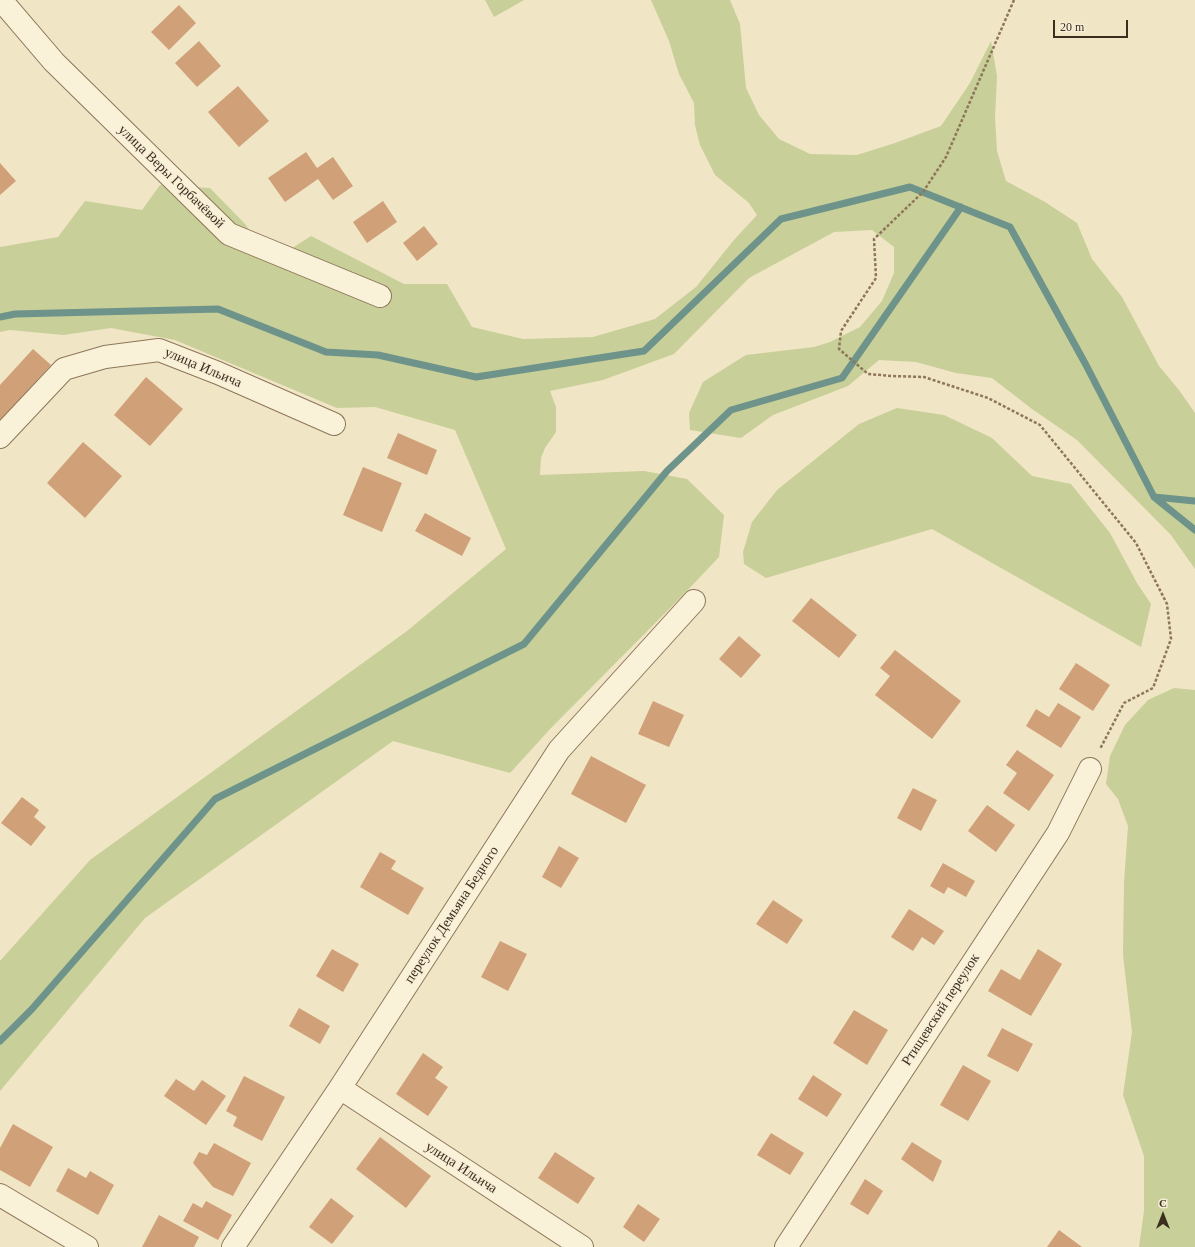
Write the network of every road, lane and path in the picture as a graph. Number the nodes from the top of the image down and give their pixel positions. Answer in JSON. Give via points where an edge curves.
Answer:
{"nodes":[{"id":1,"x":1,"y":0,"type":"edge"},
{"id":2,"x":1014,"y":0,"type":"edge"},
{"id":3,"x":380,"y":296,"type":"dead end"},
{"id":4,"x":334,"y":424,"type":"dead end"},
{"id":5,"x":0,"y":437,"type":"edge"},
{"id":6,"x":694,"y":602,"type":"dead end"},
{"id":7,"x":1090,"y":769,"type":"joint"},
{"id":8,"x":340,"y":1088,"type":"junction"},
{"id":9,"x":0,"y":1195,"type":"edge"},
{"id":10,"x":86,"y":1247,"type":"edge"},
{"id":11,"x":234,"y":1247,"type":"edge"},
{"id":12,"x":582,"y":1247,"type":"edge"},
{"id":13,"x":786,"y":1247,"type":"edge"}],
"edges":[{"from":1,"to":3,"type":"street","name":"улица Веры Горбачёвой","via":[[54,62],[229,234]]},
{"from":2,"to":7,"type":"path","via":[[946,157],[923,192],[874,239],[876,278],[841,331],[839,349],[868,374],[924,377],[988,398],[1040,425],[1136,543],[1167,604],[1171,639],[1153,688],[1124,703]]},
{"from":4,"to":5,"type":"street","name":"улица Ильича","via":[[159,350],[105,357],[64,369]]},
{"from":6,"to":8,"type":"street","name":"переулок Демьяна Бедного","via":[[558,750]]},
{"from":7,"to":13,"type":"street","name":"Ртищевский переулок","via":[[1058,833]]},
{"from":8,"to":11,"type":"street","name":"переулок Демьяна Бедного"},
{"from":8,"to":12,"type":"street","name":"улица Ильича"},
{"from":9,"to":10,"type":"street"}]}
